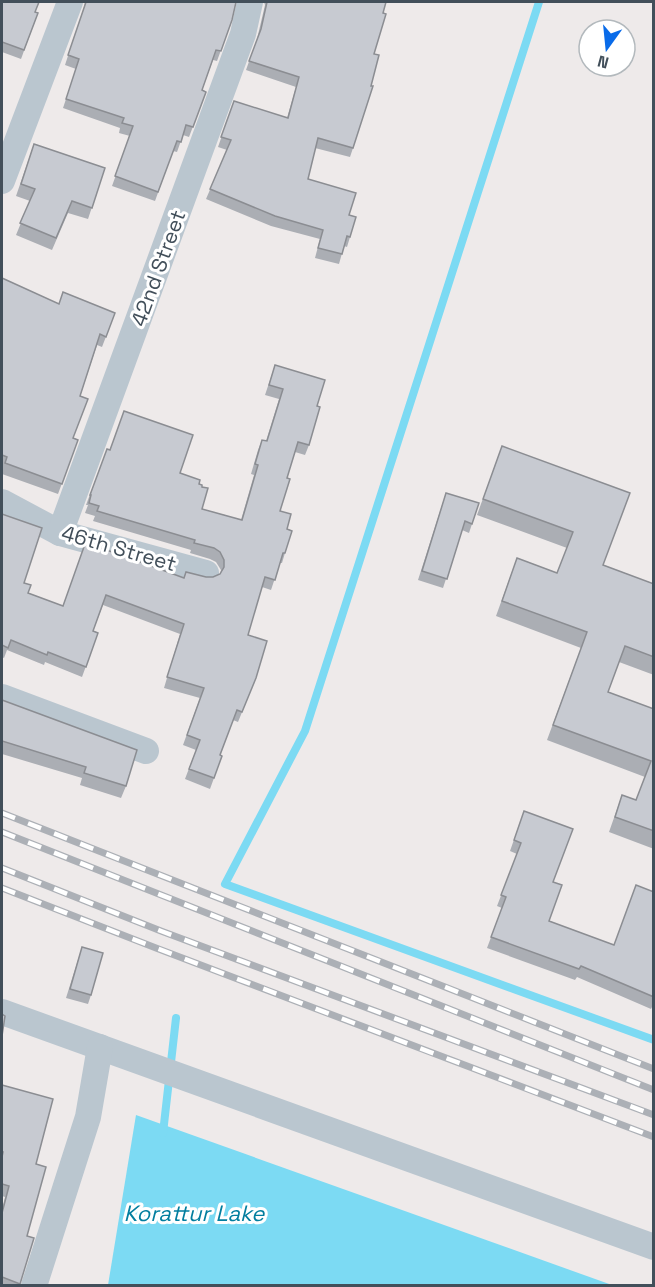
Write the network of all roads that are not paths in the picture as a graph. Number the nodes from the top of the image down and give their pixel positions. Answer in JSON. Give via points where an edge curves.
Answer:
{"nodes":[{"id":1,"x":70,"y":2,"type":"edge"},
{"id":2,"x":250,"y":2,"type":"edge"},
{"id":3,"x":2,"y":181,"type":"edge"},
{"id":4,"x":2,"y":502,"type":"edge"},
{"id":5,"x":60,"y":533,"type":"junction"},
{"id":6,"x":206,"y":573,"type":"dead end"},
{"id":7,"x":2,"y":697,"type":"edge"},
{"id":8,"x":146,"y":751,"type":"dead end"},
{"id":9,"x":2,"y":1012,"type":"edge"},
{"id":10,"x":100,"y":1047,"type":"junction"},
{"id":11,"x":654,"y":1247,"type":"edge"},
{"id":12,"x":34,"y":1286,"type":"edge"}],
"edges":[{"from":1,"to":3,"type":"street"},
{"from":2,"to":5,"type":"street","name":"42nd Street","via":[[243,34]]},
{"from":4,"to":5,"type":"street","name":"46th Street"},
{"from":5,"to":6,"type":"street","name":"46th Street"},
{"from":7,"to":8,"type":"street"},
{"from":9,"to":10,"type":"street"},
{"from":10,"to":11,"type":"street"},
{"from":10,"to":12,"type":"street","via":[[88,1117]]}]}
